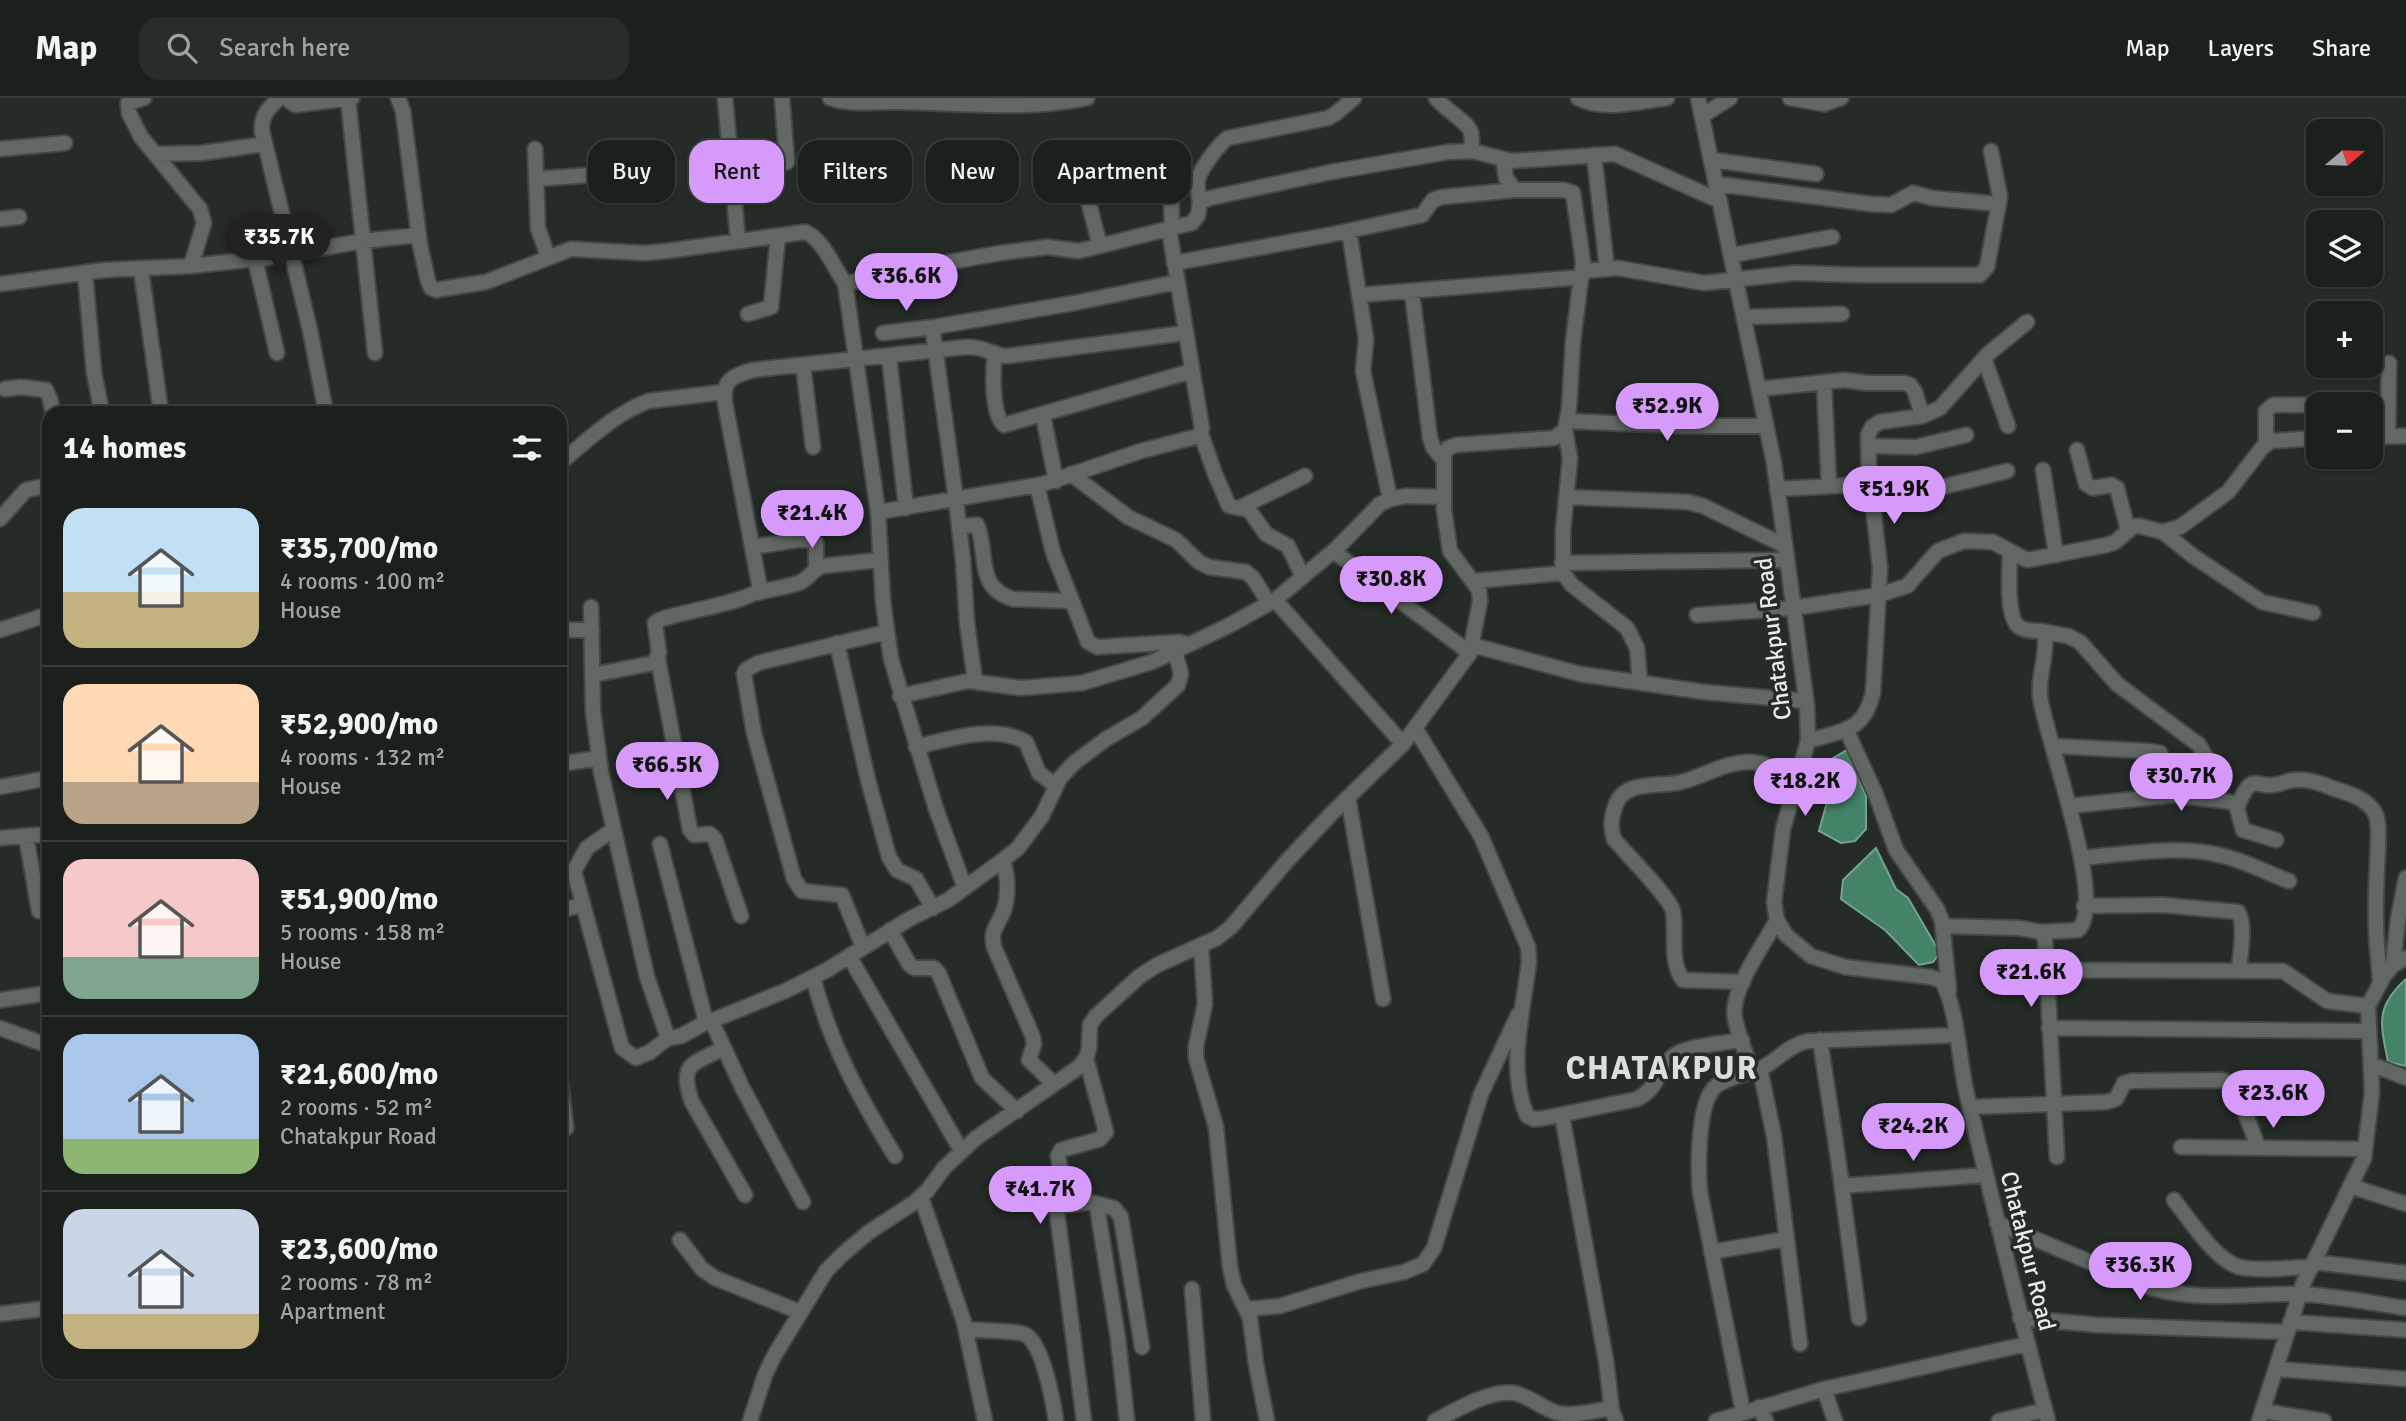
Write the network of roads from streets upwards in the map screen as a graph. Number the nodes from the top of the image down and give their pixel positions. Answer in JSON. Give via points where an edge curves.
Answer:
{"nodes":[{"id":1,"x":144,"y":98,"type":"edge"},
{"id":2,"x":279,"y":98,"type":"edge"},
{"id":3,"x":286,"y":98,"type":"edge"},
{"id":4,"x":350,"y":98,"type":"edge"},
{"id":5,"x":398,"y":98,"type":"edge"},
{"id":6,"x":725,"y":98,"type":"edge"},
{"id":7,"x":782,"y":98,"type":"edge"},
{"id":8,"x":830,"y":98,"type":"edge"},
{"id":9,"x":1087,"y":98,"type":"edge"},
{"id":10,"x":1354,"y":98,"type":"edge"},
{"id":11,"x":1436,"y":98,"type":"edge"},
{"id":12,"x":1578,"y":98,"type":"edge"},
{"id":13,"x":1667,"y":98,"type":"edge"},
{"id":14,"x":1698,"y":98,"type":"edge"},
{"id":15,"x":1730,"y":98,"type":"edge"},
{"id":16,"x":1790,"y":98,"type":"edge"},
{"id":17,"x":1841,"y":98,"type":"edge"},
{"id":18,"x":1702,"y":116,"type":"junction"},
{"id":19,"x":65,"y":143,"type":"dead end"},
{"id":20,"x":265,"y":144,"type":"junction"},
{"id":21,"x":0,"y":149,"type":"edge"},
{"id":22,"x":535,"y":149,"type":"dead end"},
{"id":23,"x":1472,"y":151,"type":"junction"},
{"id":24,"x":1991,"y":151,"type":"dead end"},
{"id":25,"x":156,"y":154,"type":"junction"},
{"id":26,"x":1594,"y":155,"type":"junction"},
{"id":27,"x":1503,"y":160,"type":"junction"},
{"id":28,"x":1712,"y":160,"type":"junction"},
{"id":29,"x":787,"y":162,"type":"dead end"},
{"id":30,"x":1816,"y":174,"type":"dead end"},
{"id":31,"x":588,"y":175,"type":"edge"},
{"id":32,"x":536,"y":179,"type":"junction"},
{"id":33,"x":1717,"y":184,"type":"junction"},
{"id":34,"x":1515,"y":190,"type":"junction"},
{"id":35,"x":1720,"y":201,"type":"junction"},
{"id":36,"x":1200,"y":202,"type":"junction"},
{"id":37,"x":1999,"y":204,"type":"junction"},
{"id":38,"x":19,"y":218,"type":"dead end"},
{"id":39,"x":0,"y":219,"type":"edge"},
{"id":40,"x":1171,"y":229,"type":"junction"},
{"id":41,"x":1349,"y":230,"type":"junction"},
{"id":42,"x":419,"y":235,"type":"junction"},
{"id":43,"x":778,"y":236,"type":"junction"},
{"id":44,"x":1832,"y":236,"type":"dead end"},
{"id":45,"x":363,"y":241,"type":"junction"},
{"id":46,"x":738,"y":242,"type":"junction"},
{"id":47,"x":1100,"y":246,"type":"junction"},
{"id":48,"x":292,"y":254,"type":"junction"},
{"id":49,"x":1732,"y":255,"type":"junction"},
{"id":50,"x":548,"y":257,"type":"junction"},
{"id":51,"x":255,"y":259,"type":"junction"},
{"id":52,"x":1174,"y":263,"type":"junction"},
{"id":53,"x":191,"y":266,"type":"junction"},
{"id":54,"x":141,"y":269,"type":"junction"},
{"id":55,"x":1607,"y":269,"type":"junction"},
{"id":56,"x":85,"y":273,"type":"junction"},
{"id":57,"x":1582,"y":274,"type":"junction"},
{"id":58,"x":1737,"y":278,"type":"junction"},
{"id":59,"x":1177,"y":282,"type":"junction"},
{"id":60,"x":845,"y":283,"type":"junction"},
{"id":61,"x":0,"y":284,"type":"edge"},
{"id":62,"x":1412,"y":292,"type":"junction"},
{"id":63,"x":1360,"y":295,"type":"junction"},
{"id":64,"x":748,"y":314,"type":"dead end"},
{"id":65,"x":1842,"y":314,"type":"dead end"},
{"id":66,"x":1745,"y":317,"type":"junction"},
{"id":67,"x":2027,"y":322,"type":"dead end"},
{"id":68,"x":934,"y":327,"type":"junction"},
{"id":69,"x":1185,"y":332,"type":"junction"},
{"id":70,"x":883,"y":333,"type":"dead end"},
{"id":71,"x":936,"y":351,"type":"junction"},
{"id":72,"x":278,"y":353,"type":"dead end"},
{"id":73,"x":375,"y":353,"type":"dead end"},
{"id":74,"x":995,"y":353,"type":"junction"},
{"id":75,"x":889,"y":356,"type":"junction"},
{"id":76,"x":1984,"y":358,"type":"junction"},
{"id":77,"x":858,"y":359,"type":"junction"},
{"id":78,"x":2389,"y":363,"type":"dead end"},
{"id":79,"x":803,"y":365,"type":"junction"},
{"id":80,"x":1192,"y":371,"type":"junction"},
{"id":81,"x":1824,"y":382,"type":"junction"},
{"id":82,"x":5,"y":389,"type":"dead end"},
{"id":83,"x":1759,"y":389,"type":"junction"},
{"id":84,"x":724,"y":392,"type":"junction"},
{"id":85,"x":2388,"y":404,"type":"junction"},
{"id":86,"x":51,"y":406,"type":"edge"},
{"id":87,"x":101,"y":406,"type":"edge"},
{"id":88,"x":160,"y":406,"type":"edge"},
{"id":89,"x":325,"y":406,"type":"edge"},
{"id":90,"x":1043,"y":415,"type":"junction"},
{"id":91,"x":1922,"y":416,"type":"junction"},
{"id":92,"x":1566,"y":425,"type":"junction"},
{"id":93,"x":1766,"y":426,"type":"junction"},
{"id":94,"x":2008,"y":426,"type":"dead end"},
{"id":95,"x":1201,"y":434,"type":"junction"},
{"id":96,"x":1966,"y":435,"type":"dead end"},
{"id":97,"x":2383,"y":436,"type":"edge"},
{"id":98,"x":2388,"y":436,"type":"junction"},
{"id":99,"x":2406,"y":436,"type":"edge"},
{"id":100,"x":2306,"y":438,"type":"edge"},
{"id":101,"x":2266,"y":443,"type":"junction"},
{"id":102,"x":1868,"y":446,"type":"junction"},
{"id":103,"x":813,"y":447,"type":"dead end"},
{"id":104,"x":2077,"y":450,"type":"dead end"},
{"id":105,"x":567,"y":457,"type":"edge"},
{"id":106,"x":1444,"y":461,"type":"junction"},
{"id":107,"x":2043,"y":470,"type":"dead end"},
{"id":108,"x":2007,"y":471,"type":"dead end"},
{"id":109,"x":1071,"y":474,"type":"junction"},
{"id":110,"x":1305,"y":477,"type":"dead end"},
{"id":111,"x":1056,"y":481,"type":"junction"},
{"id":112,"x":1871,"y":484,"type":"junction"},
{"id":113,"x":1037,"y":485,"type":"junction"},
{"id":114,"x":1829,"y":486,"type":"junction"},
{"id":115,"x":42,"y":487,"type":"edge"},
{"id":116,"x":1777,"y":489,"type":"junction"},
{"id":117,"x":1443,"y":497,"type":"junction"},
{"id":118,"x":1566,"y":497,"type":"junction"},
{"id":119,"x":1390,"y":499,"type":"junction"},
{"id":120,"x":956,"y":500,"type":"junction"},
{"id":121,"x":1874,"y":504,"type":"junction"},
{"id":122,"x":906,"y":508,"type":"junction"},
{"id":123,"x":1237,"y":509,"type":"junction"},
{"id":124,"x":878,"y":512,"type":"junction"},
{"id":125,"x":0,"y":519,"type":"edge"},
{"id":126,"x":959,"y":526,"type":"junction"},
{"id":127,"x":2128,"y":530,"type":"junction"},
{"id":128,"x":2163,"y":532,"type":"junction"},
{"id":129,"x":753,"y":547,"type":"junction"},
{"id":130,"x":1333,"y":551,"type":"junction"},
{"id":131,"x":2010,"y":552,"type":"junction"},
{"id":132,"x":1786,"y":553,"type":"junction"},
{"id":133,"x":2056,"y":555,"type":"junction"},
{"id":134,"x":880,"y":560,"type":"junction"},
{"id":135,"x":816,"y":567,"type":"junction"},
{"id":136,"x":1562,"y":568,"type":"junction"},
{"id":137,"x":1303,"y":578,"type":"junction"},
{"id":138,"x":1474,"y":581,"type":"junction"},
{"id":139,"x":757,"y":593,"type":"junction"},
{"id":140,"x":1878,"y":596,"type":"junction"},
{"id":141,"x":1071,"y":601,"type":"junction"},
{"id":142,"x":1272,"y":601,"type":"junction"},
{"id":143,"x":591,"y":607,"type":"dead end"},
{"id":144,"x":1793,"y":608,"type":"junction"},
{"id":145,"x":2313,"y":613,"type":"dead end"},
{"id":146,"x":1697,"y":615,"type":"dead end"},
{"id":147,"x":42,"y":616,"type":"edge"},
{"id":148,"x":0,"y":630,"type":"edge"},
{"id":149,"x":567,"y":630,"type":"edge"},
{"id":150,"x":592,"y":630,"type":"junction"},
{"id":151,"x":2041,"y":631,"type":"junction"},
{"id":152,"x":886,"y":632,"type":"junction"},
{"id":153,"x":837,"y":643,"type":"junction"},
{"id":154,"x":1182,"y":648,"type":"junction"},
{"id":155,"x":1471,"y":649,"type":"junction"},
{"id":156,"x":657,"y":659,"type":"junction"},
{"id":157,"x":592,"y":675,"type":"junction"},
{"id":158,"x":975,"y":681,"type":"junction"},
{"id":159,"x":1640,"y":683,"type":"junction"},
{"id":160,"x":900,"y":696,"type":"junction"},
{"id":161,"x":1806,"y":701,"type":"junction"},
{"id":162,"x":1415,"y":728,"type":"junction"},
{"id":163,"x":1846,"y":729,"type":"junction"},
{"id":164,"x":1808,"y":741,"type":"junction"},
{"id":165,"x":1403,"y":744,"type":"junction"},
{"id":166,"x":2053,"y":746,"type":"junction"},
{"id":167,"x":916,"y":747,"type":"junction"},
{"id":168,"x":599,"y":758,"type":"junction"},
{"id":169,"x":567,"y":763,"type":"edge"},
{"id":170,"x":42,"y":779,"type":"edge"},
{"id":171,"x":1796,"y":782,"type":"junction"},
{"id":172,"x":1056,"y":786,"type":"junction"},
{"id":173,"x":0,"y":787,"type":"edge"},
{"id":174,"x":1348,"y":797,"type":"junction"},
{"id":175,"x":2161,"y":797,"type":"junction"},
{"id":176,"x":2206,"y":799,"type":"junction"},
{"id":177,"x":2069,"y":806,"type":"junction"},
{"id":178,"x":2237,"y":808,"type":"junction"},
{"id":179,"x":614,"y":829,"type":"junction"},
{"id":180,"x":42,"y":835,"type":"edge"},
{"id":181,"x":26,"y":836,"type":"junction"},
{"id":182,"x":0,"y":838,"type":"edge"},
{"id":183,"x":2276,"y":840,"type":"dead end"},
{"id":184,"x":660,"y":844,"type":"dead end"},
{"id":185,"x":2081,"y":858,"type":"junction"},
{"id":186,"x":1003,"y":860,"type":"junction"},
{"id":187,"x":2406,"y":878,"type":"edge"},
{"id":188,"x":2289,"y":881,"type":"dead end"},
{"id":189,"x":965,"y":888,"type":"junction"},
{"id":190,"x":583,"y":904,"type":"junction"},
{"id":191,"x":2084,"y":906,"type":"junction"},
{"id":192,"x":933,"y":908,"type":"junction"},
{"id":193,"x":567,"y":909,"type":"edge"},
{"id":194,"x":39,"y":911,"type":"dead end"},
{"id":195,"x":741,"y":916,"type":"dead end"},
{"id":196,"x":2402,"y":917,"type":"edge"},
{"id":197,"x":1777,"y":920,"type":"junction"},
{"id":198,"x":1943,"y":926,"type":"junction"},
{"id":199,"x":890,"y":930,"type":"junction"},
{"id":200,"x":2040,"y":932,"type":"junction"},
{"id":201,"x":1201,"y":945,"type":"junction"},
{"id":202,"x":863,"y":947,"type":"junction"},
{"id":203,"x":849,"y":956,"type":"junction"},
{"id":204,"x":2400,"y":961,"type":"edge"},
{"id":205,"x":2239,"y":970,"type":"junction"},
{"id":206,"x":2047,"y":971,"type":"junction"},
{"id":207,"x":813,"y":976,"type":"junction"},
{"id":208,"x":1743,"y":982,"type":"junction"},
{"id":209,"x":2380,"y":982,"type":"junction"},
{"id":210,"x":42,"y":994,"type":"edge"},
{"id":211,"x":1949,"y":995,"type":"junction"},
{"id":212,"x":1383,"y":999,"type":"dead end"},
{"id":213,"x":0,"y":1000,"type":"edge"},
{"id":214,"x":1524,"y":1000,"type":"junction"},
{"id":215,"x":2368,"y":1006,"type":"junction"},
{"id":216,"x":709,"y":1021,"type":"junction"},
{"id":217,"x":0,"y":1028,"type":"edge"},
{"id":218,"x":2049,"y":1028,"type":"junction"},
{"id":219,"x":2369,"y":1031,"type":"junction"},
{"id":220,"x":1956,"y":1035,"type":"junction"},
{"id":221,"x":668,"y":1038,"type":"junction"},
{"id":222,"x":1742,"y":1040,"type":"junction"},
{"id":223,"x":1820,"y":1040,"type":"junction"},
{"id":224,"x":42,"y":1043,"type":"edge"},
{"id":225,"x":724,"y":1048,"type":"junction"},
{"id":226,"x":1086,"y":1058,"type":"junction"},
{"id":227,"x":2371,"y":1064,"type":"junction"},
{"id":228,"x":1756,"y":1070,"type":"junction"},
{"id":229,"x":2406,"y":1078,"type":"edge"},
{"id":230,"x":1054,"y":1084,"type":"junction"},
{"id":231,"x":2054,"y":1104,"type":"junction"},
{"id":232,"x":1970,"y":1107,"type":"junction"},
{"id":233,"x":1017,"y":1111,"type":"junction"},
{"id":234,"x":1562,"y":1115,"type":"junction"},
{"id":235,"x":2181,"y":1147,"type":"dead end"},
{"id":236,"x":2258,"y":1147,"type":"junction"},
{"id":237,"x":2365,"y":1149,"type":"junction"},
{"id":238,"x":961,"y":1150,"type":"junction"},
{"id":239,"x":895,"y":1156,"type":"dead end"},
{"id":240,"x":2057,"y":1157,"type":"dead end"},
{"id":241,"x":1986,"y":1175,"type":"junction"},
{"id":242,"x":1842,"y":1186,"type":"junction"},
{"id":243,"x":2350,"y":1186,"type":"junction"},
{"id":244,"x":745,"y":1195,"type":"dead end"},
{"id":245,"x":921,"y":1197,"type":"junction"},
{"id":246,"x":2174,"y":1200,"type":"dead end"},
{"id":247,"x":803,"y":1202,"type":"dead end"},
{"id":248,"x":1094,"y":1203,"type":"junction"},
{"id":249,"x":2406,"y":1204,"type":"edge"},
{"id":250,"x":1059,"y":1206,"type":"junction"},
{"id":251,"x":1997,"y":1223,"type":"junction"},
{"id":252,"x":1787,"y":1239,"type":"junction"},
{"id":253,"x":680,"y":1240,"type":"dead end"},
{"id":254,"x":1712,"y":1252,"type":"junction"},
{"id":255,"x":2313,"y":1264,"type":"junction"},
{"id":256,"x":2406,"y":1273,"type":"edge"},
{"id":257,"x":1192,"y":1289,"type":"dead end"},
{"id":258,"x":2300,"y":1294,"type":"junction"},
{"id":259,"x":2406,"y":1308,"type":"edge"},
{"id":260,"x":42,"y":1309,"type":"edge"},
{"id":261,"x":1247,"y":1309,"type":"junction"},
{"id":262,"x":800,"y":1312,"type":"junction"},
{"id":263,"x":0,"y":1314,"type":"edge"},
{"id":264,"x":1859,"y":1318,"type":"dead end"},
{"id":265,"x":2020,"y":1318,"type":"junction"},
{"id":266,"x":2289,"y":1327,"type":"junction"},
{"id":267,"x":966,"y":1329,"type":"junction"},
{"id":268,"x":2406,"y":1329,"type":"edge"},
{"id":269,"x":1800,"y":1344,"type":"dead end"},
{"id":270,"x":2027,"y":1344,"type":"junction"},
{"id":271,"x":1142,"y":1347,"type":"dead end"},
{"id":272,"x":2276,"y":1369,"type":"junction"},
{"id":273,"x":2406,"y":1378,"type":"edge"},
{"id":274,"x":1824,"y":1389,"type":"junction"},
{"id":275,"x":1759,"y":1407,"type":"junction"},
{"id":276,"x":1743,"y":1412,"type":"junction"},
{"id":277,"x":2046,"y":1415,"type":"edge"},
{"id":278,"x":1614,"y":1416,"type":"edge"},
{"id":279,"x":2261,"y":1416,"type":"edge"},
{"id":280,"x":1724,"y":1420,"type":"edge"},
{"id":281,"x":750,"y":1421,"type":"edge"},
{"id":282,"x":985,"y":1421,"type":"edge"},
{"id":283,"x":1056,"y":1421,"type":"edge"},
{"id":284,"x":1084,"y":1421,"type":"edge"},
{"id":285,"x":1127,"y":1421,"type":"edge"},
{"id":286,"x":1203,"y":1421,"type":"edge"},
{"id":287,"x":1267,"y":1421,"type":"edge"},
{"id":288,"x":1435,"y":1421,"type":"edge"},
{"id":289,"x":1766,"y":1421,"type":"edge"},
{"id":290,"x":1835,"y":1421,"type":"edge"},
{"id":291,"x":1999,"y":1421,"type":"edge"},
{"id":292,"x":2325,"y":1421,"type":"edge"}],
"edges":[{"from":1,"to":25,"type":"street","via":[[131,101],[128,107],[134,126]]},
{"from":2,"to":20,"type":"street","via":[[261,121]]},
{"from":3,"to":4,"type":"street","via":[[295,105]]},
{"from":4,"to":45,"type":"street"},
{"from":5,"to":42,"type":"street"},
{"from":6,"to":46,"type":"street"},
{"from":7,"to":29,"type":"street"},
{"from":8,"to":9,"type":"street","via":[[978,105],[1055,104]]},
{"from":10,"to":36,"type":"street","via":[[1328,118],[1222,142],[1199,175]]},
{"from":11,"to":23,"type":"street","via":[[1468,127]]},
{"from":12,"to":13,"type":"street","via":[[1615,104]]},
{"from":14,"to":18,"type":"street","name":"Chatakpur Road"},
{"from":15,"to":18,"type":"street"},
{"from":16,"to":17,"type":"street","via":[[1824,104]]},
{"from":18,"to":28,"type":"street","name":"Chatakpur Road"},
{"from":19,"to":21,"type":"street"},
{"from":20,"to":25,"type":"street"},
{"from":20,"to":48,"type":"street"},
{"from":22,"to":32,"type":"street"},
{"from":23,"to":27,"type":"street"},
{"from":23,"to":36,"type":"street","via":[[1331,172]]},
{"from":24,"to":37,"type":"street"},
{"from":25,"to":53,"type":"street","via":[[203,216]]},
{"from":26,"to":27,"type":"street"},
{"from":26,"to":35,"type":"street","via":[[1615,155]]},
{"from":26,"to":55,"type":"street"},
{"from":27,"to":34,"type":"street","via":[[1506,178]]},
{"from":28,"to":30,"type":"street"},
{"from":28,"to":33,"type":"street","name":"Chatakpur Road"},
{"from":31,"to":32,"type":"street"},
{"from":32,"to":50,"type":"street","via":[[538,228]]},
{"from":33,"to":35,"type":"street","name":"Chatakpur Road"},
{"from":33,"to":37,"type":"street","via":[[1871,204],[1891,205],[1913,193]]},
{"from":34,"to":41,"type":"street","via":[[1442,197],[1422,215]]},
{"from":34,"to":57,"type":"street","via":[[1573,193]]},
{"from":35,"to":49,"type":"street","name":"Chatakpur Road"},
{"from":36,"to":40,"type":"street","via":[[1196,221]]},
{"from":37,"to":58,"type":"street","via":[[1987,267],[1980,275],[1795,273]]},
{"from":38,"to":39,"type":"street"},
{"from":40,"to":47,"type":"street"},
{"from":40,"to":47,"type":"street","via":[[1167,186],[1098,193],[1088,200]]},
{"from":40,"to":52,"type":"street"},
{"from":41,"to":52,"type":"street"},
{"from":41,"to":63,"type":"street"},
{"from":42,"to":45,"type":"street"},
{"from":42,"to":50,"type":"street","via":[[428,281],[436,290],[486,282]]},
{"from":43,"to":46,"type":"street"},
{"from":43,"to":60,"type":"street","via":[[811,235]]},
{"from":43,"to":64,"type":"street","via":[[771,307]]},
{"from":44,"to":49,"type":"street"},
{"from":45,"to":48,"type":"street"},
{"from":45,"to":73,"type":"street"},
{"from":46,"to":50,"type":"street","via":[[643,253],[571,249]]},
{"from":47,"to":60,"type":"street","via":[[1079,251],[1047,247],[1000,253]]},
{"from":48,"to":51,"type":"street"},
{"from":48,"to":89,"type":"street"},
{"from":49,"to":58,"type":"street","name":"Chatakpur Road"},
{"from":51,"to":53,"type":"street"},
{"from":51,"to":72,"type":"street"},
{"from":52,"to":59,"type":"street"},
{"from":53,"to":54,"type":"street"},
{"from":54,"to":56,"type":"street"},
{"from":54,"to":88,"type":"street"},
{"from":55,"to":57,"type":"street"},
{"from":55,"to":58,"type":"street","via":[[1701,283]]},
{"from":56,"to":61,"type":"street"},
{"from":56,"to":87,"type":"street"},
{"from":57,"to":62,"type":"street"},
{"from":57,"to":92,"type":"street"},
{"from":58,"to":66,"type":"street","name":"Chatakpur Road"},
{"from":59,"to":68,"type":"street"},
{"from":59,"to":69,"type":"street"},
{"from":60,"to":77,"type":"street"},
{"from":62,"to":63,"type":"street"},
{"from":62,"to":106,"type":"street","via":[[1430,438]]},
{"from":63,"to":119,"type":"street","via":[[1367,348],[1363,371]]},
{"from":65,"to":66,"type":"street"},
{"from":66,"to":83,"type":"street","name":"Chatakpur Road"},
{"from":67,"to":76,"type":"street"},
{"from":68,"to":70,"type":"street"},
{"from":68,"to":71,"type":"street"},
{"from":69,"to":74,"type":"street","via":[[1007,356]]},
{"from":69,"to":80,"type":"street"},
{"from":71,"to":74,"type":"street","via":[[979,346]]},
{"from":71,"to":75,"type":"street"},
{"from":71,"to":120,"type":"street"},
{"from":74,"to":90,"type":"street","via":[[993,377],[1000,423]]},
{"from":75,"to":77,"type":"street"},
{"from":75,"to":122,"type":"street"},
{"from":76,"to":91,"type":"street","via":[[1940,408]]},
{"from":76,"to":94,"type":"street"},
{"from":77,"to":79,"type":"street"},
{"from":77,"to":124,"type":"street"},
{"from":78,"to":85,"type":"street"},
{"from":79,"to":84,"type":"street","via":[[739,374],[730,379]]},
{"from":79,"to":103,"type":"street"},
{"from":80,"to":90,"type":"street"},
{"from":80,"to":95,"type":"street"},
{"from":81,"to":83,"type":"street"},
{"from":81,"to":91,"type":"street","via":[[1910,385]]},
{"from":81,"to":114,"type":"street"},
{"from":82,"to":86,"type":"street","via":[[46,390]]},
{"from":83,"to":93,"type":"street","name":"Chatakpur Road"},
{"from":84,"to":105,"type":"street","via":[[638,405],[613,419]]},
{"from":84,"to":129,"type":"street"},
{"from":85,"to":98,"type":"street"},
{"from":85,"to":101,"type":"street","via":[[2273,405],[2266,411]]},
{"from":90,"to":111,"type":"street"},
{"from":91,"to":102,"type":"street","via":[[1880,422],[1868,435]]},
{"from":92,"to":93,"type":"street"},
{"from":92,"to":106,"type":"street","via":[[1554,438],[1456,445],[1448,448]]},
{"from":92,"to":118,"type":"street","via":[[1570,458]]},
{"from":93,"to":116,"type":"street","name":"Chatakpur Road"},
{"from":95,"to":109,"type":"street"},
{"from":95,"to":123,"type":"street","via":[[1226,500]]},
{"from":96,"to":102,"type":"street","via":[[1916,447]]},
{"from":97,"to":98,"type":"street"},
{"from":98,"to":99,"type":"street"},
{"from":100,"to":101,"type":"street"},
{"from":101,"to":128,"type":"street","via":[[2228,492],[2180,527]]},
{"from":102,"to":112,"type":"street"},
{"from":104,"to":127,"type":"street","via":[[2086,484],[2117,488]]},
{"from":106,"to":117,"type":"street"},
{"from":107,"to":133,"type":"street"},
{"from":108,"to":121,"type":"street"},
{"from":109,"to":111,"type":"street"},
{"from":109,"to":142,"type":"street","via":[[1128,517],[1176,540],[1199,562],[1246,572]]},
{"from":110,"to":123,"type":"street"},
{"from":111,"to":113,"type":"street"},
{"from":112,"to":114,"type":"street"},
{"from":112,"to":121,"type":"street"},
{"from":113,"to":120,"type":"street"},
{"from":113,"to":141,"type":"street"},
{"from":114,"to":116,"type":"street"},
{"from":115,"to":125,"type":"street","via":[[26,490]]},
{"from":116,"to":132,"type":"street","name":"Chatakpur Road"},
{"from":117,"to":119,"type":"street"},
{"from":117,"to":138,"type":"street","via":[[1450,551]]},
{"from":118,"to":132,"type":"street","via":[[1688,502]]},
{"from":118,"to":136,"type":"street"},
{"from":119,"to":130,"type":"street"},
{"from":120,"to":122,"type":"street"},
{"from":120,"to":126,"type":"street"},
{"from":121,"to":140,"type":"street"},
{"from":122,"to":124,"type":"street"},
{"from":123,"to":137,"type":"street","via":[[1249,510],[1266,534],[1287,546]]},
{"from":124,"to":134,"type":"street"},
{"from":126,"to":141,"type":"street","via":[[976,525],[986,575],[1005,597]]},
{"from":126,"to":158,"type":"street"},
{"from":127,"to":128,"type":"street","via":[[2139,526]]},
{"from":127,"to":133,"type":"street","via":[[2111,544]]},
{"from":128,"to":145,"type":"street","via":[[2262,602]]},
{"from":129,"to":135,"type":"street","via":[[813,540]]},
{"from":129,"to":139,"type":"street","via":[[760,583]]},
{"from":130,"to":137,"type":"street"},
{"from":130,"to":155,"type":"street"},
{"from":131,"to":133,"type":"street","via":[[2027,560]]},
{"from":131,"to":140,"type":"street","via":[[1988,540],[1957,543],[1938,551],[1907,586]]},
{"from":131,"to":151,"type":"street","via":[[2010,600],[2017,625]]},
{"from":132,"to":136,"type":"street"},
{"from":132,"to":144,"type":"street","name":"Chatakpur Road"},
{"from":134,"to":135,"type":"street"},
{"from":134,"to":152,"type":"street"},
{"from":135,"to":139,"type":"street","via":[[804,580]]},
{"from":136,"to":138,"type":"street"},
{"from":136,"to":159,"type":"street","via":[[1572,585],[1627,628],[1637,648]]},
{"from":137,"to":142,"type":"street"},
{"from":138,"to":155,"type":"street","via":[[1480,601]]},
{"from":139,"to":156,"type":"street","via":[[659,620],[655,623]]},
{"from":140,"to":144,"type":"street"},
{"from":140,"to":163,"type":"street","via":[[1873,693],[1864,719]]},
{"from":141,"to":154,"type":"street","via":[[1084,635],[1097,647],[1180,642]]},
{"from":142,"to":154,"type":"street"},
{"from":142,"to":165,"type":"street"},
{"from":143,"to":150,"type":"street"},
{"from":144,"to":146,"type":"street"},
{"from":144,"to":161,"type":"street","name":"Chatakpur Road"},
{"from":147,"to":148,"type":"street"},
{"from":149,"to":150,"type":"street"},
{"from":150,"to":157,"type":"street"},
{"from":151,"to":166,"type":"street","via":[[2046,645],[2040,697]]},
{"from":151,"to":176,"type":"street","via":[[2080,642],[2118,684],[2199,745],[2207,759]]},
{"from":152,"to":153,"type":"street"},
{"from":152,"to":160,"type":"street"},
{"from":153,"to":192,"type":"street","via":[[889,857],[897,870],[916,879]]},
{"from":153,"to":202,"type":"street","via":[[758,663],[746,670],[744,681],[794,879],[802,891],[842,895]]},
{"from":154,"to":158,"type":"street","via":[[1140,667],[1082,683],[1021,688]]},
{"from":154,"to":172,"type":"street","via":[[1178,685],[1149,713],[1074,763]]},
{"from":155,"to":159,"type":"street"},
{"from":155,"to":162,"type":"street"},
{"from":156,"to":157,"type":"street","via":[[648,665]]},
{"from":156,"to":195,"type":"street","via":[[690,830],[715,839]]},
{"from":157,"to":168,"type":"street"},
{"from":158,"to":160,"type":"street"},
{"from":159,"to":161,"type":"street"},
{"from":160,"to":167,"type":"street"},
{"from":161,"to":164,"type":"street","name":"Chatakpur Road"},
{"from":162,"to":165,"type":"street"},
{"from":162,"to":214,"type":"street","via":[[1481,836],[1528,947]]},
{"from":163,"to":164,"type":"street"},
{"from":163,"to":198,"type":"street","via":[[1896,850],[1933,901]]},
{"from":164,"to":171,"type":"street","name":"Chatakpur Road"},
{"from":165,"to":174,"type":"street"},
{"from":166,"to":175,"type":"street","via":[[2160,753]]},
{"from":166,"to":177,"type":"street"},
{"from":167,"to":172,"type":"street","via":[[983,734],[1009,735],[1026,742],[1039,773]]},
{"from":167,"to":189,"type":"street"},
{"from":168,"to":169,"type":"street"},
{"from":168,"to":179,"type":"street"},
{"from":170,"to":173,"type":"street"},
{"from":171,"to":197,"type":"street","name":"Chatakpur Road","via":[[1783,829],[1774,902]]},
{"from":171,"to":208,"type":"street","via":[[1757,762],[1730,765],[1685,781],[1628,790],[1620,796],[1612,816],[1614,839],[1672,909],[1678,974],[1689,982]]},
{"from":172,"to":186,"type":"street","via":[[1042,816]]},
{"from":174,"to":201,"type":"street","via":[[1231,927]]},
{"from":174,"to":212,"type":"street"},
{"from":175,"to":176,"type":"street"},
{"from":175,"to":177,"type":"street"},
{"from":176,"to":178,"type":"street","via":[[2234,803]]},
{"from":177,"to":185,"type":"street"},
{"from":178,"to":183,"type":"street","via":[[2243,830]]},
{"from":178,"to":209,"type":"street","via":[[2250,783],[2271,786],[2292,780],[2350,794],[2375,812]]},
{"from":179,"to":190,"type":"street","via":[[587,848],[576,865]]},
{"from":179,"to":221,"type":"street","via":[[647,977]]},
{"from":180,"to":181,"type":"street"},
{"from":181,"to":182,"type":"street"},
{"from":181,"to":194,"type":"street"},
{"from":184,"to":216,"type":"street"},
{"from":185,"to":188,"type":"street","via":[[2180,851],[2222,855]]},
{"from":185,"to":191,"type":"street"},
{"from":186,"to":189,"type":"street"},
{"from":186,"to":230,"type":"street","via":[[1008,877],[1005,905],[991,937],[1033,1037],[1029,1060]]},
{"from":187,"to":196,"type":"street"},
{"from":189,"to":192,"type":"street"},
{"from":190,"to":193,"type":"street"},
{"from":190,"to":221,"type":"street","via":[[622,1048],[636,1058]]},
{"from":191,"to":200,"type":"street","via":[[2078,930]]},
{"from":191,"to":205,"type":"street","via":[[2163,905],[2238,912],[2242,918]]},
{"from":192,"to":199,"type":"street"},
{"from":196,"to":204,"type":"street"},
{"from":197,"to":208,"type":"street"},
{"from":197,"to":211,"type":"street","via":[[1786,935],[1811,956],[1845,967],[1931,977],[1942,981]]},
{"from":198,"to":200,"type":"street"},
{"from":198,"to":211,"type":"street","name":"Chatakpur Road"},
{"from":199,"to":202,"type":"street"},
{"from":199,"to":233,"type":"street","via":[[909,964],[934,968],[939,974],[982,1078]]},
{"from":200,"to":206,"type":"street","via":[[2047,946]]},
{"from":201,"to":226,"type":"street","via":[[1140,976],[1096,1016],[1090,1026]]},
{"from":201,"to":261,"type":"street","via":[[1205,1004],[1196,1058],[1216,1127],[1230,1266]]},
{"from":202,"to":203,"type":"street"},
{"from":203,"to":207,"type":"street"},
{"from":203,"to":238,"type":"street"},
{"from":204,"to":209,"type":"street"},
{"from":205,"to":206,"type":"street"},
{"from":205,"to":215,"type":"street","via":[[2283,971],[2327,1001]]},
{"from":206,"to":218,"type":"street"},
{"from":207,"to":216,"type":"street"},
{"from":207,"to":239,"type":"street","via":[[842,1063]]},
{"from":208,"to":222,"type":"street","via":[[1734,1007]]},
{"from":209,"to":215,"type":"street"},
{"from":210,"to":213,"type":"street"},
{"from":211,"to":220,"type":"street","name":"Chatakpur Road"},
{"from":214,"to":234,"type":"street","via":[[1517,1059],[1522,1106],[1534,1119]]},
{"from":214,"to":261,"type":"street","via":[[1481,1094],[1434,1248],[1423,1264],[1290,1304]]},
{"from":215,"to":219,"type":"street"},
{"from":216,"to":221,"type":"street"},
{"from":216,"to":225,"type":"street"},
{"from":217,"to":224,"type":"street"},
{"from":218,"to":219,"type":"street"},
{"from":218,"to":231,"type":"street"},
{"from":219,"to":227,"type":"street"},
{"from":220,"to":223,"type":"street"},
{"from":220,"to":232,"type":"street","name":"Chatakpur Road"},
{"from":222,"to":228,"type":"street"},
{"from":222,"to":234,"type":"street","via":[[1674,1055],[1655,1086],[1637,1099]]},
{"from":223,"to":228,"type":"street","via":[[1796,1044]]},
{"from":223,"to":242,"type":"street"},
{"from":225,"to":244,"type":"street","via":[[691,1065],[685,1077],[692,1102]]},
{"from":225,"to":247,"type":"street"},
{"from":226,"to":230,"type":"street"},
{"from":226,"to":250,"type":"street","via":[[1106,1132],[1100,1139],[1061,1150],[1058,1156],[1065,1195]]},
{"from":227,"to":229,"type":"street"},
{"from":227,"to":237,"type":"street"},
{"from":228,"to":252,"type":"street","via":[[1774,1136]]},
{"from":228,"to":254,"type":"street","via":[[1718,1084],[1706,1102],[1699,1174]]},
{"from":230,"to":233,"type":"street"},
{"from":231,"to":232,"type":"street"},
{"from":231,"to":236,"type":"street","via":[[2112,1101],[2124,1083],[2132,1081],[2229,1082],[2237,1091]]},
{"from":231,"to":240,"type":"street"},
{"from":232,"to":241,"type":"street","name":"Chatakpur Road"},
{"from":233,"to":238,"type":"street"},
{"from":234,"to":278,"type":"street"},
{"from":235,"to":236,"type":"street"},
{"from":236,"to":237,"type":"street"},
{"from":237,"to":243,"type":"street"},
{"from":238,"to":245,"type":"street"},
{"from":241,"to":242,"type":"street"},
{"from":241,"to":251,"type":"street","name":"Chatakpur Road"},
{"from":242,"to":264,"type":"street"},
{"from":243,"to":249,"type":"street"},
{"from":243,"to":255,"type":"street"},
{"from":245,"to":262,"type":"street","via":[[844,1253],[826,1271]]},
{"from":245,"to":267,"type":"street"},
{"from":246,"to":255,"type":"street","via":[[2228,1262],[2238,1266]]},
{"from":248,"to":250,"type":"street"},
{"from":248,"to":271,"type":"street","via":[[1119,1212]]},
{"from":248,"to":285,"type":"street"},
{"from":250,"to":284,"type":"street"},
{"from":251,"to":258,"type":"street","via":[[2175,1294]]},
{"from":251,"to":265,"type":"street","name":"Chatakpur Road"},
{"from":252,"to":254,"type":"street"},
{"from":252,"to":269,"type":"street"},
{"from":253,"to":262,"type":"street","via":[[715,1278]]},
{"from":254,"to":276,"type":"street"},
{"from":255,"to":256,"type":"street"},
{"from":255,"to":258,"type":"street"},
{"from":257,"to":286,"type":"street"},
{"from":258,"to":259,"type":"street"},
{"from":258,"to":266,"type":"street"},
{"from":260,"to":263,"type":"street"},
{"from":261,"to":287,"type":"street"},
{"from":262,"to":281,"type":"street","via":[[765,1375]]},
{"from":265,"to":266,"type":"street","via":[[2097,1325]]},
{"from":265,"to":270,"type":"street","name":"Chatakpur Road"},
{"from":266,"to":268,"type":"street"},
{"from":266,"to":272,"type":"street"},
{"from":267,"to":282,"type":"street"},
{"from":267,"to":283,"type":"street","via":[[1021,1334],[1031,1340],[1039,1354]]},
{"from":270,"to":274,"type":"street"},
{"from":270,"to":277,"type":"street","name":"Chatakpur Road"},
{"from":272,"to":273,"type":"street"},
{"from":272,"to":279,"type":"street"},
{"from":274,"to":275,"type":"street"},
{"from":274,"to":290,"type":"street"},
{"from":275,"to":276,"type":"street"},
{"from":275,"to":289,"type":"street"},
{"from":276,"to":280,"type":"street"},
{"from":277,"to":291,"type":"street"},
{"from":278,"to":288,"type":"street","via":[[1607,1409],[1559,1414],[1510,1392],[1465,1405]]},
{"from":279,"to":292,"type":"street"}]}
